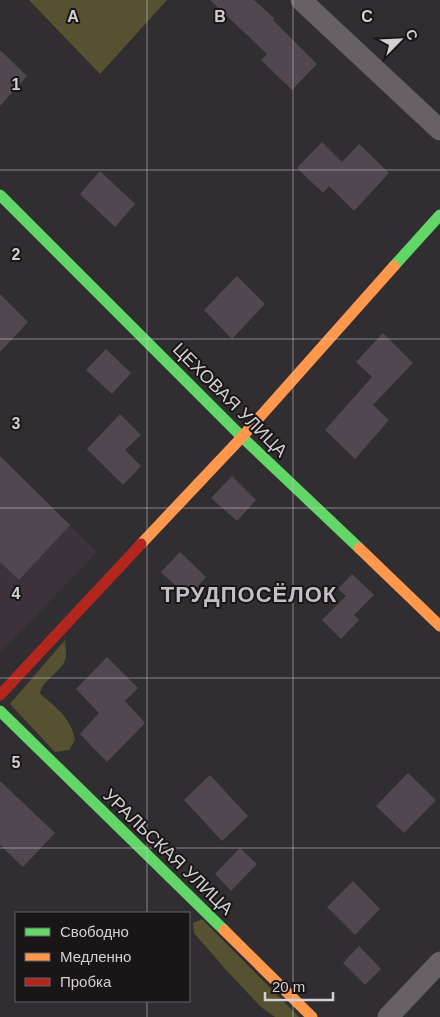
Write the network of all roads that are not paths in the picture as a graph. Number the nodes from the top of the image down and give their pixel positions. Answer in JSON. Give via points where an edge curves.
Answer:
{"nodes":[{"id":1,"x":301,"y":0,"type":"edge"},
{"id":2,"x":440,"y":130,"type":"edge"},
{"id":3,"x":0,"y":195,"type":"edge"},
{"id":4,"x":440,"y":216,"type":"edge"},
{"id":5,"x":242,"y":438,"type":"junction"},
{"id":6,"x":440,"y":626,"type":"edge"},
{"id":7,"x":0,"y":695,"type":"edge"},
{"id":8,"x":0,"y":711,"type":"edge"},
{"id":9,"x":440,"y":962,"type":"edge"},
{"id":10,"x":312,"y":1017,"type":"edge"},
{"id":11,"x":388,"y":1017,"type":"edge"}],
"edges":[{"from":1,"to":2,"type":"street"},
{"from":3,"to":5,"type":"street","name":"ЦЕХОВАЯ УЛИЦА"},
{"from":4,"to":5,"type":"street"},
{"from":5,"to":6,"type":"street","name":"ЦЕХОВАЯ УЛИЦА"},
{"from":5,"to":7,"type":"street"},
{"from":8,"to":10,"type":"street","name":"УРАЛЬСКАЯ УЛИЦА"},
{"from":9,"to":11,"type":"street"}]}
